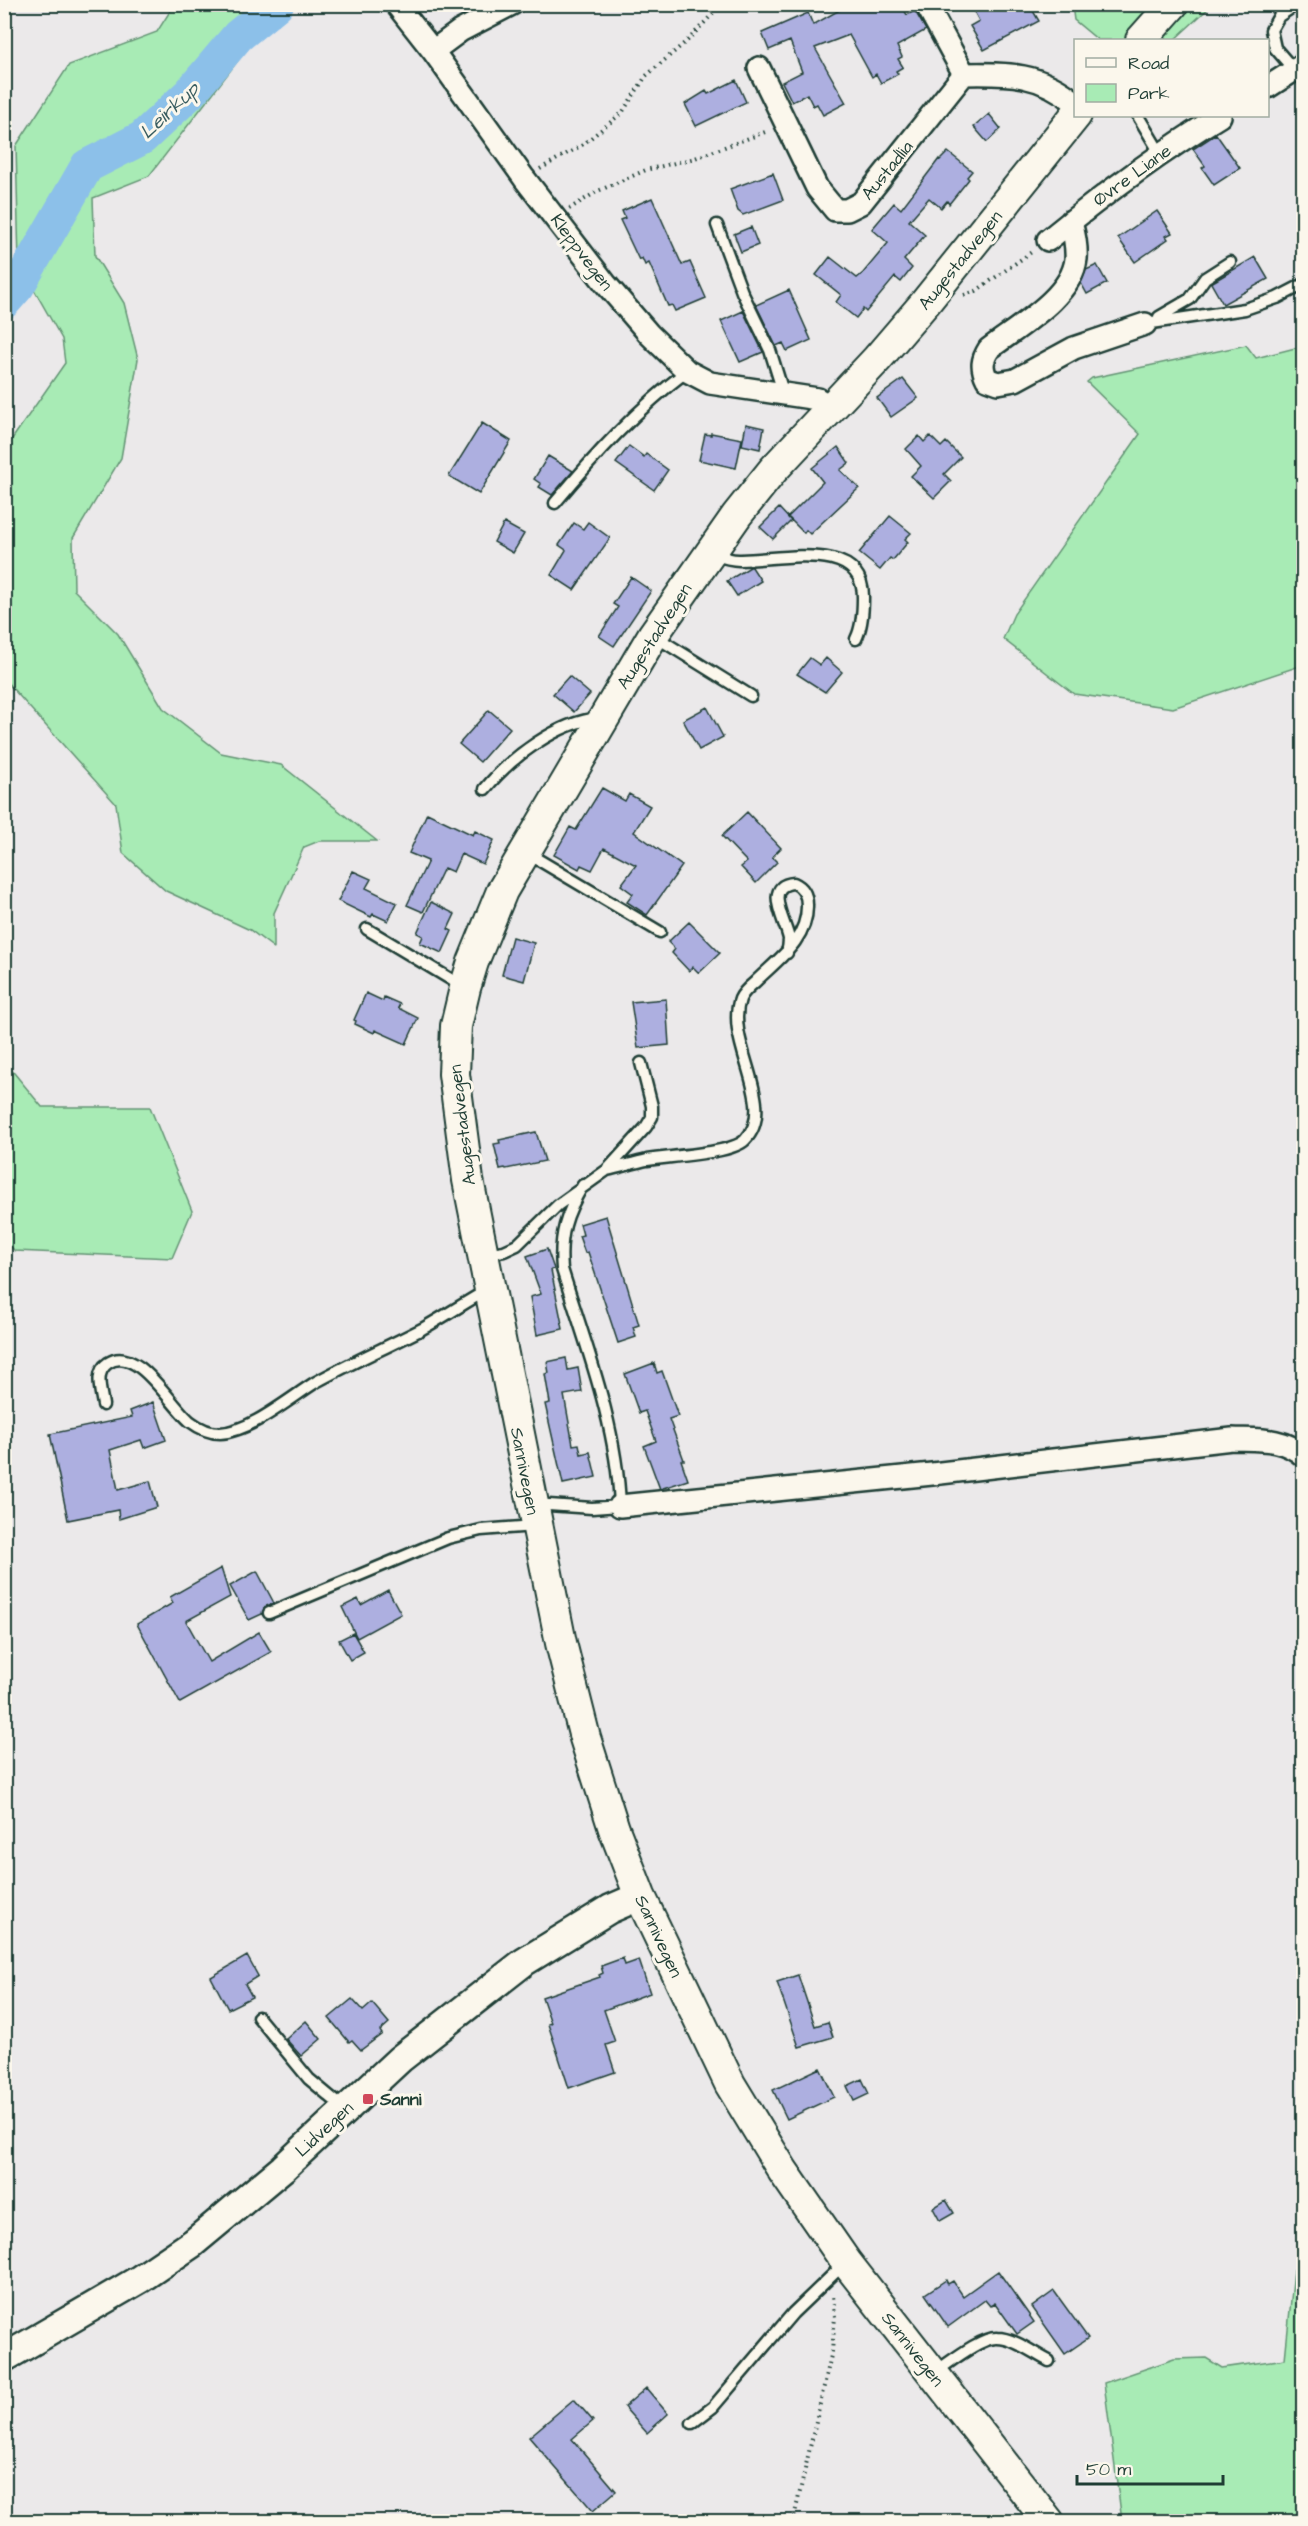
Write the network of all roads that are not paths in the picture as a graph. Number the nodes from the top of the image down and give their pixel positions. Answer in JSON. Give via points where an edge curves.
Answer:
{"nodes":[{"id":1,"x":396,"y":4,"type":"edge"},
{"id":2,"x":512,"y":4,"type":"edge"},
{"id":3,"x":926,"y":4,"type":"edge"},
{"id":4,"x":1173,"y":4,"type":"edge"},
{"id":5,"x":1297,"y":4,"type":"edge"},
{"id":6,"x":1142,"y":39,"type":"edge"},
{"id":7,"x":433,"y":51,"type":"junction"},
{"id":8,"x":1299,"y":67,"type":"edge"},
{"id":9,"x":759,"y":68,"type":"dead end"},
{"id":10,"x":964,"y":74,"type":"junction"},
{"id":11,"x":1269,"y":86,"type":"edge"},
{"id":12,"x":1074,"y":101,"type":"edge"},
{"id":13,"x":1074,"y":117,"type":"edge"},
{"id":14,"x":1138,"y":117,"type":"edge"},
{"id":15,"x":1218,"y":117,"type":"edge"},
{"id":16,"x":1160,"y":153,"type":"junction"},
{"id":17,"x":1071,"y":221,"type":"junction"},
{"id":18,"x":717,"y":225,"type":"dead end"},
{"id":19,"x":1048,"y":240,"type":"road end"},
{"id":20,"x":1230,"y":262,"type":"dead end"},
{"id":21,"x":1304,"y":284,"type":"edge"},
{"id":22,"x":1145,"y":324,"type":"junction"},
{"id":23,"x":687,"y":371,"type":"junction"},
{"id":24,"x":783,"y":392,"type":"junction"},
{"id":25,"x":832,"y":408,"type":"junction"},
{"id":26,"x":555,"y":503,"type":"dead end"},
{"id":27,"x":709,"y":554,"type":"junction"},
{"id":28,"x":653,"y":635,"type":"junction"},
{"id":29,"x":856,"y":639,"type":"dead end"},
{"id":30,"x":751,"y":696,"type":"dead end"},
{"id":31,"x":602,"y":718,"type":"junction"},
{"id":32,"x":485,"y":789,"type":"dead end"},
{"id":33,"x":524,"y":851,"type":"junction"},
{"id":34,"x":367,"y":929,"type":"dead end"},
{"id":35,"x":660,"y":933,"type":"dead end"},
{"id":36,"x":787,"y":953,"type":"junction"},
{"id":37,"x":465,"y":988,"type":"junction"},
{"id":38,"x":641,"y":1063,"type":"dead end"},
{"id":39,"x":607,"y":1170,"type":"junction"},
{"id":40,"x":583,"y":1185,"type":"junction"},
{"id":41,"x":482,"y":1255,"type":"junction"},
{"id":42,"x":489,"y":1289,"type":"junction"},
{"id":43,"x":103,"y":1405,"type":"dead end"},
{"id":44,"x":1304,"y":1456,"type":"edge"},
{"id":45,"x":620,"y":1506,"type":"junction"},
{"id":46,"x":534,"y":1515,"type":"junction"},
{"id":47,"x":269,"y":1613,"type":"dead end"},
{"id":48,"x":640,"y":1896,"type":"junction"},
{"id":49,"x":258,"y":2017,"type":"dead end"},
{"id":50,"x":345,"y":2109,"type":"junction"},
{"id":51,"x":836,"y":2271,"type":"junction"},
{"id":52,"x":4,"y":2358,"type":"edge"},
{"id":53,"x":1049,"y":2361,"type":"dead end"},
{"id":54,"x":932,"y":2373,"type":"junction"},
{"id":55,"x":692,"y":2423,"type":"dead end"},
{"id":56,"x":1049,"y":2522,"type":"edge"}],
"edges":[{"from":1,"to":7,"type":"street","name":"Kleppvegen"},
{"from":2,"to":7,"type":"street","via":[[459,32]]},
{"from":3,"to":10,"type":"street"},
{"from":4,"to":6,"type":"main road"},
{"from":5,"to":8,"type":"lane","via":[[1279,16],[1271,30],[1275,48]]},
{"from":7,"to":23,"type":"street","name":"Kleppvegen","via":[[605,283]]},
{"from":8,"to":11,"type":"street"},
{"from":9,"to":10,"type":"street","name":"Austadlia","via":[[817,188],[835,210],[847,210],[861,203]]},
{"from":10,"to":12,"type":"street","via":[[1028,77],[1059,89]]},
{"from":13,"to":25,"type":"main road","name":"Augestadvegen","via":[[926,303]]},
{"from":14,"to":16,"type":"lane"},
{"from":15,"to":16,"type":"street","name":"Øvre Liane"},
{"from":16,"to":17,"type":"street","name":"Øvre Liane"},
{"from":17,"to":19,"type":"street","name":"Øvre Liane"},
{"from":17,"to":22,"type":"street","via":[[1076,261],[1070,276],[1053,299],[989,349],[983,358],[987,379],[999,383],[1015,380],[1074,348]]},
{"from":18,"to":24,"type":"lane","via":[[742,292],[770,350]]},
{"from":20,"to":22,"type":"lane","via":[[1204,278],[1190,299]]},
{"from":21,"to":22,"type":"lane","via":[[1245,309]]},
{"from":23,"to":24,"type":"street","name":"Kleppvegen","via":[[710,383]]},
{"from":23,"to":26,"type":"lane","via":[[598,452]]},
{"from":24,"to":25,"type":"street","name":"Kleppvegen","via":[[818,399]]},
{"from":25,"to":27,"type":"main road","name":"Augestadvegen","via":[[773,470]]},
{"from":27,"to":28,"type":"main road","name":"Augestadvegen"},
{"from":27,"to":29,"type":"lane","via":[[739,560],[815,556],[839,561],[852,569],[863,589]]},
{"from":28,"to":30,"type":"lane"},
{"from":28,"to":31,"type":"main road","name":"Augestadvegen"},
{"from":31,"to":32,"type":"lane","via":[[574,722],[560,729],[502,771]]},
{"from":31,"to":33,"type":"main road","name":"Augestadvegen"},
{"from":33,"to":35,"type":"lane"},
{"from":33,"to":37,"type":"main road","name":"Augestadvegen","via":[[502,891]]},
{"from":34,"to":37,"type":"lane"},
{"from":36,"to":36,"type":"lane","via":[[807,913],[804,893],[794,883],[778,892],[779,911],[789,940]]},
{"from":36,"to":39,"type":"lane","via":[[740,1000],[737,1028],[757,1121],[743,1143]]},
{"from":37,"to":41,"type":"main road","name":"Augestadvegen","via":[[456,1026],[455,1093]]},
{"from":38,"to":39,"type":"lane","via":[[652,1117]]},
{"from":39,"to":40,"type":"lane"},
{"from":40,"to":41,"type":"lane","via":[[517,1245]]},
{"from":40,"to":45,"type":"lane","via":[[568,1210],[564,1226],[562,1269],[602,1396]]},
{"from":41,"to":42,"type":"main road","name":"Sannivegen"},
{"from":42,"to":43,"type":"lane","via":[[317,1382],[242,1428],[218,1433],[198,1426],[144,1371],[121,1358],[105,1364],[99,1374]]},
{"from":42,"to":46,"type":"main road","name":"Sannivegen"},
{"from":44,"to":45,"type":"street","via":[[1270,1440],[1232,1439]]},
{"from":45,"to":46,"type":"lane"},
{"from":46,"to":47,"type":"lane","via":[[448,1538]]},
{"from":46,"to":48,"type":"main road","name":"Sannivegen","via":[[585,1738]]},
{"from":48,"to":50,"type":"street","name":"Lidvegen","via":[[601,1914],[524,1962],[400,2059]]},
{"from":48,"to":51,"type":"main road","name":"Sannivegen","via":[[730,2084],[783,2171]]},
{"from":49,"to":50,"type":"lane","via":[[309,2079]]},
{"from":50,"to":52,"type":"street","name":"Lidvegen","via":[[193,2243],[140,2279]]},
{"from":51,"to":54,"type":"main road","name":"Sannivegen"},
{"from":51,"to":55,"type":"lane","via":[[793,2313],[713,2407]]},
{"from":53,"to":54,"type":"lane","via":[[998,2337],[987,2339]]},
{"from":54,"to":56,"type":"main road","name":"Sannivegen"}]}
